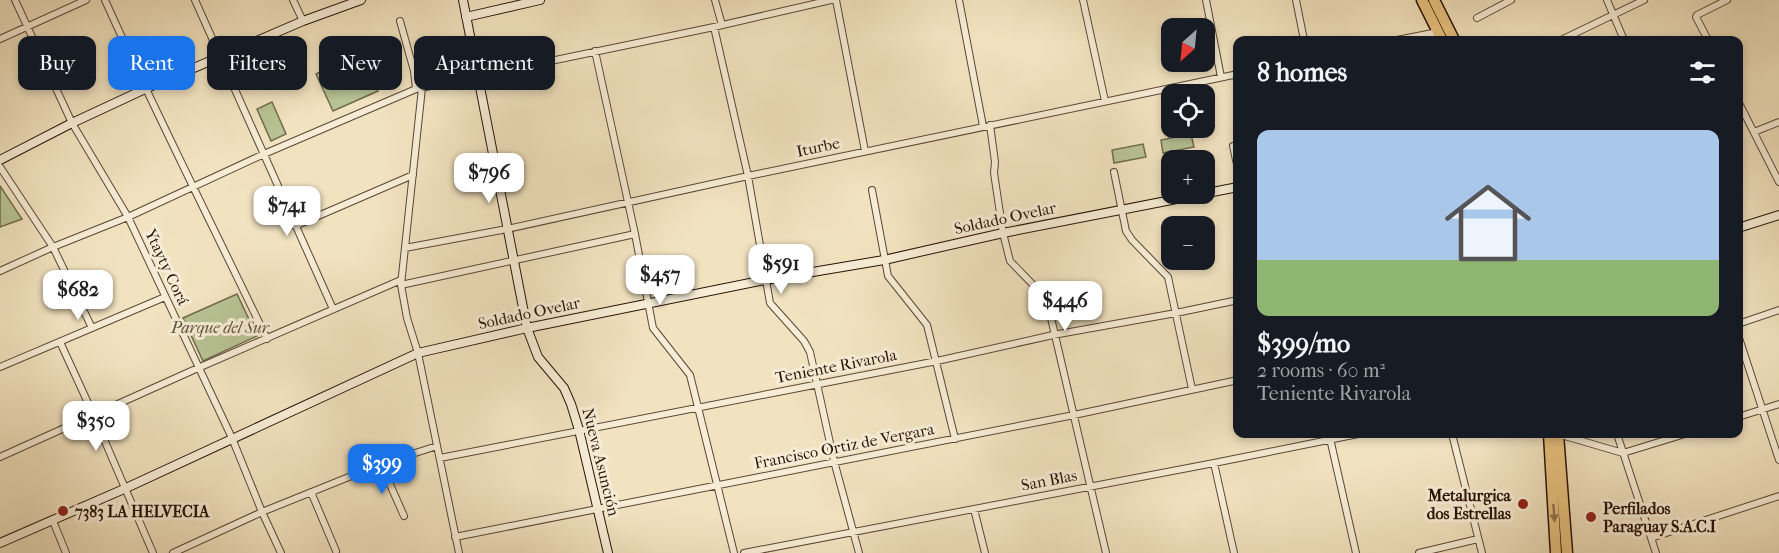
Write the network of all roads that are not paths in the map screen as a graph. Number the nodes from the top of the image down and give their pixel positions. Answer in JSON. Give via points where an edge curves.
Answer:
{"nodes":[{"id":1,"x":15,"y":0,"type":"edge"},
{"id":2,"x":86,"y":0,"type":"edge"},
{"id":3,"x":105,"y":0,"type":"edge"},
{"id":4,"x":195,"y":0,"type":"edge"},
{"id":5,"x":293,"y":0,"type":"edge"},
{"id":6,"x":361,"y":0,"type":"edge"},
{"id":7,"x":463,"y":0,"type":"edge"},
{"id":8,"x":540,"y":0,"type":"edge"},
{"id":9,"x":715,"y":0,"type":"edge"},
{"id":10,"x":834,"y":0,"type":"edge"},
{"id":11,"x":958,"y":0,"type":"edge"},
{"id":12,"x":1083,"y":0,"type":"edge"},
{"id":13,"x":1206,"y":0,"type":"edge"},
{"id":14,"x":1296,"y":0,"type":"edge"},
{"id":15,"x":1422,"y":0,"type":"edge"},
{"id":16,"x":1434,"y":0,"type":"edge"},
{"id":17,"x":1510,"y":0,"type":"edge"},
{"id":18,"x":1607,"y":0,"type":"edge"},
{"id":19,"x":1644,"y":0,"type":"edge"},
{"id":20,"x":1727,"y":0,"type":"edge"},
{"id":21,"x":1613,"y":16,"type":"junction"},
{"id":22,"x":466,"y":17,"type":"junction"},
{"id":23,"x":1477,"y":18,"type":"dead end"},
{"id":24,"x":303,"y":21,"type":"junction"},
{"id":25,"x":400,"y":21,"type":"dead end"},
{"id":26,"x":722,"y":25,"type":"junction"},
{"id":27,"x":28,"y":27,"type":"junction"},
{"id":28,"x":714,"y":27,"type":"junction"},
{"id":29,"x":121,"y":36,"type":"edge"},
{"id":30,"x":212,"y":36,"type":"edge"},
{"id":31,"x":268,"y":36,"type":"edge"},
{"id":32,"x":470,"y":36,"type":"edge"},
{"id":33,"x":1303,"y":36,"type":"edge"},
{"id":34,"x":1440,"y":36,"type":"edge"},
{"id":35,"x":1452,"y":36,"type":"edge"},
{"id":36,"x":1569,"y":36,"type":"edge"},
{"id":37,"x":1622,"y":36,"type":"edge"},
{"id":38,"x":1706,"y":36,"type":"edge"},
{"id":39,"x":0,"y":39,"type":"edge"},
{"id":40,"x":595,"y":51,"type":"junction"},
{"id":41,"x":555,"y":59,"type":"edge"},
{"id":42,"x":414,"y":71,"type":"edge"},
{"id":43,"x":1233,"y":75,"type":"edge"},
{"id":44,"x":1221,"y":77,"type":"junction"},
{"id":45,"x":143,"y":90,"type":"edge"},
{"id":46,"x":146,"y":90,"type":"edge"},
{"id":47,"x":236,"y":90,"type":"edge"},
{"id":48,"x":414,"y":90,"type":"edge"},
{"id":49,"x":419,"y":90,"type":"edge"},
{"id":50,"x":481,"y":90,"type":"edge"},
{"id":51,"x":1106,"y":101,"type":"junction"},
{"id":52,"x":1743,"y":111,"type":"edge"},
{"id":53,"x":1779,"y":122,"type":"edge"},
{"id":54,"x":72,"y":123,"type":"junction"},
{"id":55,"x":987,"y":126,"type":"junction"},
{"id":56,"x":1754,"y":132,"type":"junction"},
{"id":57,"x":865,"y":151,"type":"junction"},
{"id":58,"x":264,"y":154,"type":"junction"},
{"id":59,"x":0,"y":160,"type":"edge"},
{"id":60,"x":0,"y":167,"type":"edge"},
{"id":61,"x":1114,"y":172,"type":"dead end"},
{"id":62,"x":413,"y":175,"type":"junction"},
{"id":63,"x":748,"y":176,"type":"junction"},
{"id":64,"x":1779,"y":182,"type":"edge"},
{"id":65,"x":194,"y":186,"type":"junction"},
{"id":66,"x":1233,"y":188,"type":"edge"},
{"id":67,"x":872,"y":190,"type":"dead end"},
{"id":68,"x":628,"y":202,"type":"junction"},
{"id":69,"x":1121,"y":209,"type":"junction"},
{"id":70,"x":1779,"y":215,"type":"edge"},
{"id":71,"x":128,"y":217,"type":"junction"},
{"id":72,"x":295,"y":226,"type":"junction"},
{"id":73,"x":1743,"y":226,"type":"edge"},
{"id":74,"x":507,"y":229,"type":"junction"},
{"id":75,"x":1003,"y":233,"type":"junction"},
{"id":76,"x":634,"y":234,"type":"junction"},
{"id":77,"x":53,"y":247,"type":"junction"},
{"id":78,"x":405,"y":248,"type":"junction"},
{"id":79,"x":513,"y":260,"type":"junction"},
{"id":80,"x":884,"y":260,"type":"junction"},
{"id":81,"x":0,"y":271,"type":"edge"},
{"id":82,"x":765,"y":279,"type":"junction"},
{"id":83,"x":401,"y":283,"type":"junction"},
{"id":84,"x":165,"y":297,"type":"junction"},
{"id":85,"x":1233,"y":301,"type":"edge"},
{"id":86,"x":647,"y":304,"type":"junction"},
{"id":87,"x":333,"y":309,"type":"junction"},
{"id":88,"x":1779,"y":310,"type":"edge"},
{"id":89,"x":1176,"y":314,"type":"junction"},
{"id":90,"x":1743,"y":322,"type":"edge"},
{"id":91,"x":92,"y":328,"type":"junction"},
{"id":92,"x":527,"y":328,"type":"junction"},
{"id":93,"x":1053,"y":335,"type":"junction"},
{"id":94,"x":267,"y":339,"type":"junction"},
{"id":95,"x":60,"y":342,"type":"junction"},
{"id":96,"x":1743,"y":350,"type":"edge"},
{"id":97,"x":418,"y":353,"type":"junction"},
{"id":98,"x":937,"y":361,"type":"junction"},
{"id":99,"x":0,"y":367,"type":"edge"},
{"id":100,"x":198,"y":368,"type":"junction"},
{"id":101,"x":1233,"y":381,"type":"edge"},
{"id":102,"x":818,"y":383,"type":"junction"},
{"id":103,"x":1192,"y":389,"type":"junction"},
{"id":104,"x":1779,"y":404,"type":"edge"},
{"id":105,"x":698,"y":408,"type":"junction"},
{"id":106,"x":1762,"y":409,"type":"junction"},
{"id":107,"x":1074,"y":415,"type":"junction"},
{"id":108,"x":1743,"y":415,"type":"edge"},
{"id":109,"x":94,"y":416,"type":"junction"},
{"id":110,"x":579,"y":430,"type":"junction"},
{"id":111,"x":232,"y":438,"type":"junction"},
{"id":112,"x":1322,"y":438,"type":"edge"},
{"id":113,"x":1330,"y":438,"type":"edge"},
{"id":114,"x":1453,"y":438,"type":"edge"},
{"id":115,"x":1549,"y":438,"type":"edge"},
{"id":116,"x":1558,"y":438,"type":"edge"},
{"id":117,"x":1572,"y":438,"type":"edge"},
{"id":118,"x":1618,"y":438,"type":"edge"},
{"id":119,"x":1672,"y":438,"type":"edge"},
{"id":120,"x":955,"y":439,"type":"junction"},
{"id":121,"x":437,"y":447,"type":"junction"},
{"id":122,"x":1623,"y":453,"type":"junction"},
{"id":123,"x":0,"y":457,"type":"edge"},
{"id":124,"x":440,"y":458,"type":"junction"},
{"id":125,"x":1779,"y":460,"type":"edge"},
{"id":126,"x":834,"y":461,"type":"junction"},
{"id":127,"x":381,"y":464,"type":"junction"},
{"id":128,"x":1214,"y":464,"type":"junction"},
{"id":129,"x":716,"y":485,"type":"junction"},
{"id":130,"x":1091,"y":486,"type":"junction"},
{"id":131,"x":124,"y":489,"type":"junction"},
{"id":132,"x":311,"y":492,"type":"junction"},
{"id":133,"x":1779,"y":496,"type":"edge"},
{"id":134,"x":597,"y":509,"type":"junction"},
{"id":135,"x":974,"y":509,"type":"junction"},
{"id":136,"x":262,"y":512,"type":"junction"},
{"id":137,"x":404,"y":516,"type":"dead end"},
{"id":138,"x":53,"y":521,"type":"junction"},
{"id":139,"x":854,"y":532,"type":"junction"},
{"id":140,"x":455,"y":537,"type":"junction"},
{"id":141,"x":1651,"y":538,"type":"junction"},
{"id":142,"x":1478,"y":539,"type":"junction"},
{"id":143,"x":0,"y":543,"type":"edge"},
{"id":144,"x":336,"y":551,"type":"dead end"},
{"id":145,"x":66,"y":553,"type":"edge"},
{"id":146,"x":153,"y":553,"type":"edge"},
{"id":147,"x":173,"y":553,"type":"edge"},
{"id":148,"x":281,"y":553,"type":"edge"},
{"id":149,"x":459,"y":553,"type":"edge"},
{"id":150,"x":608,"y":553,"type":"edge"},
{"id":151,"x":734,"y":553,"type":"edge"},
{"id":152,"x":744,"y":553,"type":"edge"},
{"id":153,"x":859,"y":553,"type":"edge"},
{"id":154,"x":985,"y":553,"type":"edge"},
{"id":155,"x":1106,"y":553,"type":"edge"},
{"id":156,"x":1234,"y":553,"type":"edge"},
{"id":157,"x":1356,"y":553,"type":"edge"},
{"id":158,"x":1419,"y":553,"type":"edge"},
{"id":159,"x":1482,"y":553,"type":"edge"},
{"id":160,"x":1556,"y":553,"type":"edge"},
{"id":161,"x":1567,"y":553,"type":"edge"},
{"id":162,"x":1656,"y":553,"type":"edge"}],
"edges":[{"from":1,"to":27,"type":"street","name":"Ytayty Corá"},
{"from":2,"to":27,"type":"street"},
{"from":3,"to":29,"type":"street"},
{"from":4,"to":30,"type":"street"},
{"from":5,"to":24,"type":"street"},
{"from":6,"to":24,"type":"main road"},
{"from":7,"to":22,"type":"main road","name":"Nueva Asunción"},
{"from":8,"to":22,"type":"main road"},
{"from":9,"to":26,"type":"street"},
{"from":10,"to":26,"type":"street"},
{"from":10,"to":57,"type":"street"},
{"from":11,"to":55,"type":"street"},
{"from":12,"to":51,"type":"street"},
{"from":13,"to":44,"type":"street"},
{"from":14,"to":33,"type":"street"},
{"from":15,"to":34,"type":"highway"},
{"from":16,"to":35,"type":"highway"},
{"from":17,"to":23,"type":"street"},
{"from":18,"to":21,"type":"street"},
{"from":19,"to":21,"type":"street"},
{"from":20,"to":38,"type":"street","via":[[1697,15]]},
{"from":21,"to":36,"type":"street"},
{"from":21,"to":37,"type":"street"},
{"from":22,"to":32,"type":"main road","name":"Nueva Asunción"},
{"from":24,"to":31,"type":"main road"},
{"from":25,"to":42,"type":"street"},
{"from":26,"to":28,"type":"street"},
{"from":27,"to":39,"type":"street"},
{"from":27,"to":54,"type":"street","name":"Ytayty Corá"},
{"from":28,"to":40,"type":"street"},
{"from":28,"to":63,"type":"street"},
{"from":40,"to":41,"type":"street"},
{"from":40,"to":68,"type":"street"},
{"from":43,"to":44,"type":"street","name":"Iturbe"},
{"from":44,"to":51,"type":"street","name":"Iturbe"},
{"from":45,"to":54,"type":"main road"},
{"from":46,"to":65,"type":"street"},
{"from":47,"to":58,"type":"street"},
{"from":48,"to":58,"type":"street"},
{"from":49,"to":62,"type":"street"},
{"from":50,"to":74,"type":"main road","name":"Nueva Asunción"},
{"from":51,"to":55,"type":"street","name":"Iturbe"},
{"from":52,"to":56,"type":"street"},
{"from":53,"to":56,"type":"street"},
{"from":54,"to":59,"type":"main road"},
{"from":54,"to":71,"type":"street","name":"Ytayty Corá"},
{"from":55,"to":57,"type":"street","name":"Iturbe"},
{"from":55,"to":75,"type":"street"},
{"from":56,"to":64,"type":"street"},
{"from":57,"to":63,"type":"street","name":"Iturbe"},
{"from":58,"to":65,"type":"street"},
{"from":58,"to":72,"type":"street"},
{"from":60,"to":77,"type":"street"},
{"from":61,"to":69,"type":"street"},
{"from":62,"to":72,"type":"street"},
{"from":62,"to":78,"type":"street"},
{"from":63,"to":68,"type":"street","name":"Iturbe"},
{"from":63,"to":82,"type":"street"},
{"from":65,"to":71,"type":"street"},
{"from":65,"to":94,"type":"street"},
{"from":66,"to":69,"type":"main road","name":"Soldado Ovelar"},
{"from":67,"to":80,"type":"street"},
{"from":68,"to":74,"type":"street","name":"Iturbe"},
{"from":68,"to":76,"type":"street"},
{"from":69,"to":75,"type":"main road","name":"Soldado Ovelar"},
{"from":69,"to":89,"type":"street","via":[[1132,240],[1168,277]]},
{"from":70,"to":73,"type":"main road"},
{"from":71,"to":77,"type":"street"},
{"from":71,"to":84,"type":"street","name":"Ytayty Corá"},
{"from":72,"to":87,"type":"street"},
{"from":74,"to":78,"type":"street","name":"Iturbe"},
{"from":74,"to":79,"type":"main road","name":"Nueva Asunción"},
{"from":75,"to":80,"type":"main road","name":"Soldado Ovelar"},
{"from":75,"to":93,"type":"street","via":[[1010,261],[1047,301]]},
{"from":76,"to":79,"type":"street"},
{"from":76,"to":86,"type":"street"},
{"from":77,"to":81,"type":"street"},
{"from":77,"to":91,"type":"street"},
{"from":78,"to":83,"type":"street"},
{"from":79,"to":83,"type":"street"},
{"from":79,"to":92,"type":"main road","name":"Nueva Asunción"},
{"from":80,"to":82,"type":"main road","name":"Soldado Ovelar"},
{"from":80,"to":98,"type":"street","via":[[888,276],[927,325]]},
{"from":82,"to":86,"type":"main road","name":"Soldado Ovelar"},
{"from":82,"to":102,"type":"street","via":[[770,303],[810,351]]},
{"from":83,"to":87,"type":"street"},
{"from":83,"to":97,"type":"street"},
{"from":84,"to":91,"type":"street"},
{"from":84,"to":100,"type":"street","name":"Ytayty Corá"},
{"from":85,"to":89,"type":"street","name":"Teniente Rivarola"},
{"from":86,"to":92,"type":"main road","name":"Soldado Ovelar"},
{"from":86,"to":105,"type":"street","via":[[653,328],[690,375]]},
{"from":87,"to":94,"type":"street"},
{"from":88,"to":90,"type":"street"},
{"from":89,"to":93,"type":"street","name":"Teniente Rivarola"},
{"from":89,"to":103,"type":"street"},
{"from":91,"to":95,"type":"street"},
{"from":92,"to":97,"type":"main road","name":"Soldado Ovelar"},
{"from":92,"to":110,"type":"main road","name":"Nueva Asunción","via":[[538,357],[564,388]]},
{"from":93,"to":98,"type":"street","name":"Teniente Rivarola"},
{"from":93,"to":107,"type":"street"},
{"from":94,"to":100,"type":"street"},
{"from":95,"to":99,"type":"street"},
{"from":95,"to":109,"type":"street"},
{"from":96,"to":106,"type":"street"},
{"from":97,"to":111,"type":"main road","name":"Soldado Ovelar"},
{"from":97,"to":121,"type":"street"},
{"from":98,"to":102,"type":"street","name":"Teniente Rivarola"},
{"from":98,"to":120,"type":"street"},
{"from":100,"to":109,"type":"street"},
{"from":100,"to":111,"type":"street","name":"Ytayty Corá"},
{"from":101,"to":103,"type":"street","name":"Francisco Ortiz de Vergara"},
{"from":102,"to":105,"type":"street","name":"Teniente Rivarola"},
{"from":102,"to":126,"type":"street"},
{"from":103,"to":107,"type":"street","name":"Francisco Ortiz de Vergara"},
{"from":104,"to":106,"type":"street"},
{"from":105,"to":110,"type":"street","name":"Teniente Rivarola"},
{"from":105,"to":129,"type":"street"},
{"from":106,"to":108,"type":"street"},
{"from":106,"to":125,"type":"street"},
{"from":107,"to":120,"type":"street","name":"Francisco Ortiz de Vergara"},
{"from":107,"to":130,"type":"street"},
{"from":109,"to":123,"type":"street"},
{"from":109,"to":131,"type":"street"},
{"from":110,"to":124,"type":"street","name":"Teniente Rivarola"},
{"from":110,"to":134,"type":"main road","name":"Nueva Asunción"},
{"from":111,"to":131,"type":"main road","name":"Soldado Ovelar"},
{"from":111,"to":136,"type":"street","name":"Ytayty Corá"},
{"from":112,"to":128,"type":"street","name":"San Blas"},
{"from":113,"to":157,"type":"street"},
{"from":114,"to":142,"type":"street"},
{"from":115,"to":160,"type":"highway","one_way":true},
{"from":116,"to":161,"type":"highway"},
{"from":117,"to":122,"type":"street"},
{"from":118,"to":122,"type":"street"},
{"from":119,"to":122,"type":"street"},
{"from":120,"to":126,"type":"street","name":"Francisco Ortiz de Vergara"},
{"from":121,"to":124,"type":"street"},
{"from":121,"to":127,"type":"street"},
{"from":122,"to":141,"type":"street"},
{"from":124,"to":140,"type":"street"},
{"from":126,"to":129,"type":"street","name":"Francisco Ortiz de Vergara"},
{"from":126,"to":139,"type":"street"},
{"from":127,"to":132,"type":"street"},
{"from":127,"to":137,"type":"street"},
{"from":128,"to":130,"type":"street","name":"San Blas"},
{"from":128,"to":156,"type":"street"},
{"from":129,"to":134,"type":"street","name":"Francisco Ortiz de Vergara"},
{"from":129,"to":151,"type":"street"},
{"from":130,"to":135,"type":"street","name":"San Blas"},
{"from":130,"to":155,"type":"street"},
{"from":131,"to":138,"type":"main road","name":"Soldado Ovelar"},
{"from":131,"to":146,"type":"street"},
{"from":132,"to":136,"type":"street"},
{"from":132,"to":144,"type":"street"},
{"from":133,"to":141,"type":"street"},
{"from":134,"to":140,"type":"street","name":"Francisco Ortiz de Vergara"},
{"from":134,"to":150,"type":"main road","name":"Nueva Asunción"},
{"from":135,"to":139,"type":"street","name":"San Blas"},
{"from":135,"to":154,"type":"street"},
{"from":136,"to":147,"type":"street"},
{"from":136,"to":148,"type":"street","name":"Ytayty Corá"},
{"from":138,"to":143,"type":"main road","name":"Soldado Ovelar"},
{"from":138,"to":145,"type":"street"},
{"from":139,"to":152,"type":"street","name":"San Blas"},
{"from":139,"to":153,"type":"street"},
{"from":140,"to":149,"type":"street"},
{"from":141,"to":162,"type":"street"},
{"from":142,"to":158,"type":"street"},
{"from":142,"to":159,"type":"street"}]}
